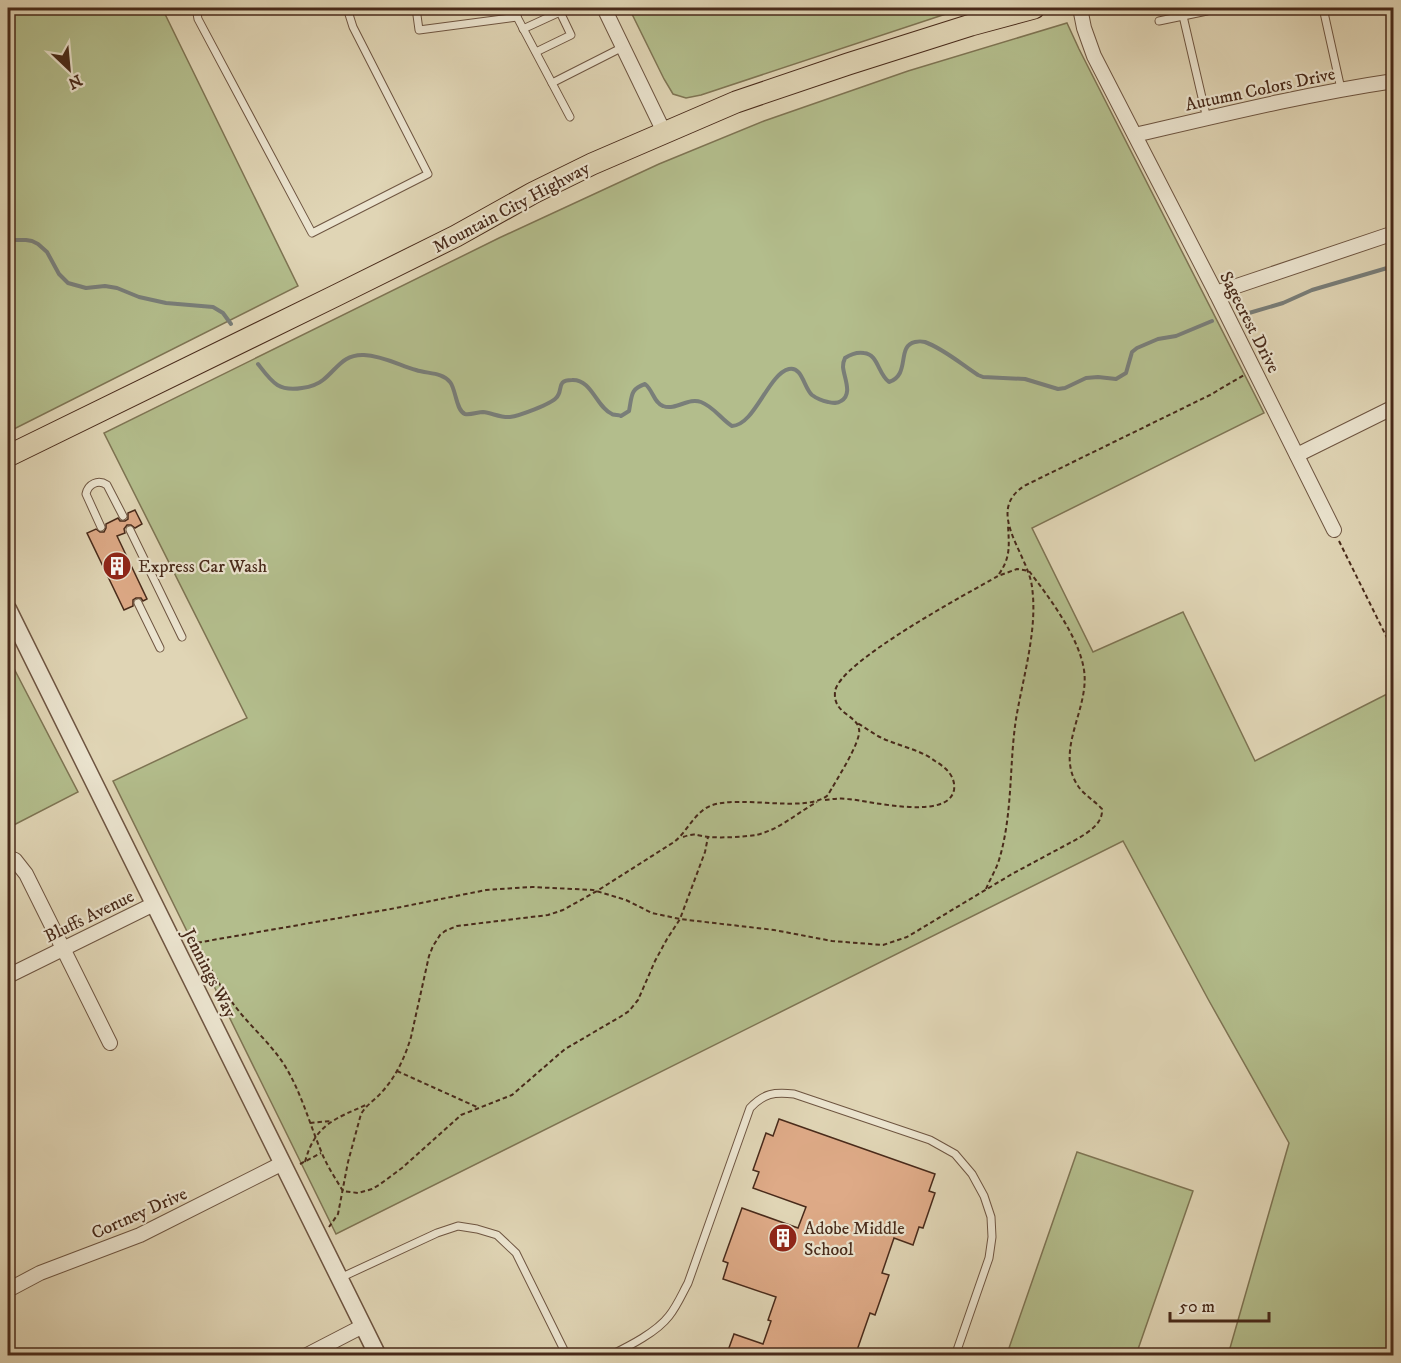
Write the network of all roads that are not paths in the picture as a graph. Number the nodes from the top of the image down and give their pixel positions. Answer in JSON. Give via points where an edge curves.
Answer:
{"nodes":[{"id":1,"x":196,"y":8,"type":"edge"},
{"id":2,"x":347,"y":8,"type":"edge"},
{"id":3,"x":416,"y":8,"type":"edge"},
{"id":4,"x":517,"y":8,"type":"edge"},
{"id":5,"x":604,"y":8,"type":"edge"},
{"id":6,"x":1034,"y":8,"type":"edge"},
{"id":7,"x":1080,"y":8,"type":"edge"},
{"id":8,"x":1323,"y":8,"type":"edge"},
{"id":9,"x":1207,"y":11,"type":"dead end"},
{"id":10,"x":1183,"y":16,"type":"junction"},
{"id":11,"x":517,"y":17,"type":"junction"},
{"id":12,"x":1159,"y":21,"type":"dead end"},
{"id":13,"x":523,"y":29,"type":"junction"},
{"id":14,"x":623,"y":47,"type":"junction"},
{"id":15,"x":536,"y":52,"type":"junction"},
{"id":16,"x":1394,"y":81,"type":"edge"},
{"id":17,"x":552,"y":83,"type":"junction"},
{"id":18,"x":1341,"y":89,"type":"junction"},
{"id":19,"x":570,"y":117,"type":"dead end"},
{"id":20,"x":1207,"y":118,"type":"junction"},
{"id":21,"x":664,"y":132,"type":"junction"},
{"id":22,"x":1135,"y":135,"type":"junction"},
{"id":23,"x":1394,"y":233,"type":"edge"},
{"id":24,"x":1216,"y":293,"type":"junction"},
{"id":25,"x":1394,"y":407,"type":"edge"},
{"id":26,"x":8,"y":456,"type":"edge"},
{"id":27,"x":1297,"y":456,"type":"junction"},
{"id":28,"x":123,"y":516,"type":"dead end"},
{"id":29,"x":101,"y":526,"type":"dead end"},
{"id":30,"x":130,"y":530,"type":"dead end"},
{"id":31,"x":1334,"y":530,"type":"road end"},
{"id":32,"x":138,"y":603,"type":"dead end"},
{"id":33,"x":8,"y":609,"type":"edge"},
{"id":34,"x":182,"y":637,"type":"dead end"},
{"id":35,"x":160,"y":648,"type":"dead end"},
{"id":36,"x":8,"y":857,"type":"edge"},
{"id":37,"x":154,"y":904,"type":"junction"},
{"id":38,"x":63,"y":949,"type":"junction"},
{"id":39,"x":8,"y":976,"type":"edge"},
{"id":40,"x":110,"y":1043,"type":"dead end"},
{"id":41,"x":285,"y":1167,"type":"junction"},
{"id":42,"x":340,"y":1278,"type":"junction"},
{"id":43,"x":8,"y":1290,"type":"edge"},
{"id":44,"x":363,"y":1326,"type":"junction"},
{"id":45,"x":305,"y":1356,"type":"edge"},
{"id":46,"x":378,"y":1356,"type":"edge"},
{"id":47,"x":567,"y":1356,"type":"edge"},
{"id":48,"x":609,"y":1356,"type":"edge"},
{"id":49,"x":955,"y":1356,"type":"edge"}],
"edges":[{"from":1,"to":2,"type":"lane","via":[[198,19],[312,233],[428,174]]},
{"from":3,"to":11,"type":"lane","via":[[419,30]]},
{"from":4,"to":11,"type":"lane"},
{"from":5,"to":14,"type":"street"},
{"from":6,"to":21,"type":"main road","name":"Mountain City Highway","via":[[837,68],[736,102]]},
{"from":7,"to":22,"type":"street","name":"Sagecrest Drive","via":[[1094,56]]},
{"from":8,"to":18,"type":"lane"},
{"from":9,"to":10,"type":"lane"},
{"from":10,"to":12,"type":"lane"},
{"from":10,"to":20,"type":"lane"},
{"from":11,"to":13,"type":"lane"},
{"from":13,"to":15,"type":"lane"},
{"from":13,"to":15,"type":"lane","via":[[560,12],[571,35]]},
{"from":14,"to":17,"type":"lane"},
{"from":14,"to":21,"type":"street"},
{"from":15,"to":17,"type":"lane"},
{"from":16,"to":18,"type":"street","name":"Autumn Colors Drive"},
{"from":17,"to":19,"type":"lane"},
{"from":18,"to":20,"type":"street","name":"Autumn Colors Drive"},
{"from":20,"to":22,"type":"street","name":"Autumn Colors Drive"},
{"from":21,"to":26,"type":"main road","name":"Mountain City Highway","via":[[533,193],[456,236]]},
{"from":22,"to":24,"type":"street","name":"Sagecrest Drive"},
{"from":23,"to":24,"type":"street"},
{"from":24,"to":27,"type":"street","name":"Sagecrest Drive"},
{"from":25,"to":27,"type":"street"},
{"from":27,"to":31,"type":"street","name":"Sagecrest Drive"},
{"from":28,"to":29,"type":"lane","via":[[107,485],[91,485],[86,495]]},
{"from":30,"to":34,"type":"lane"},
{"from":32,"to":35,"type":"lane"},
{"from":33,"to":37,"type":"street","name":"Jennings Way"},
{"from":36,"to":38,"type":"street","via":[[26,874]]},
{"from":37,"to":38,"type":"street","name":"Bluffs Avenue"},
{"from":37,"to":41,"type":"street","name":"Jennings Way"},
{"from":38,"to":39,"type":"street","name":"Bluffs Avenue"},
{"from":38,"to":40,"type":"street"},
{"from":41,"to":42,"type":"street","name":"Jennings Way"},
{"from":41,"to":43,"type":"street","name":"Cortney Drive","via":[[140,1235],[40,1273]]},
{"from":42,"to":44,"type":"street","name":"Jennings Way"},
{"from":42,"to":47,"type":"lane","via":[[458,1226],[497,1235],[516,1253]]},
{"from":44,"to":45,"type":"street"},
{"from":44,"to":46,"type":"street","name":"Jennings Way"},
{"from":48,"to":49,"type":"lane","via":[[668,1318],[680,1300],[750,1108],[760,1098],[776,1093],[794,1094],[930,1140],[955,1154],[972,1174],[984,1196],[992,1237],[989,1258]]}]}
